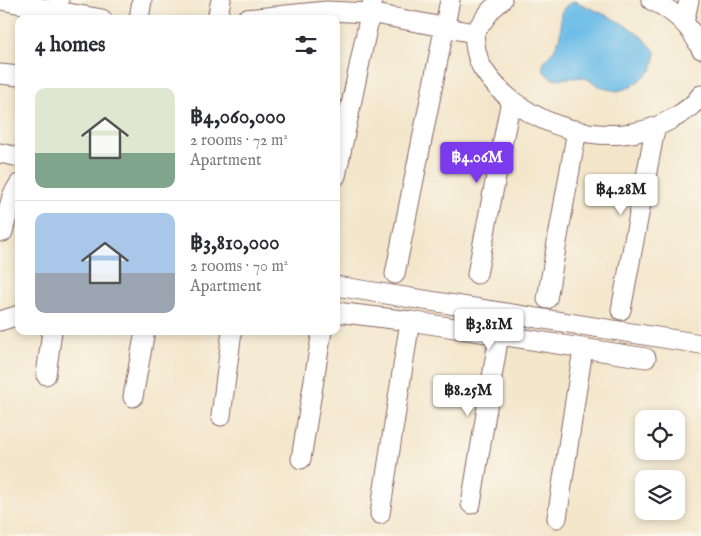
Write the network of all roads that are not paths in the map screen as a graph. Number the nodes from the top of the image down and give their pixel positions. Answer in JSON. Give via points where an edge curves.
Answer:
{"nodes":[{"id":1,"x":2,"y":0,"type":"edge"},
{"id":2,"x":142,"y":0,"type":"edge"},
{"id":3,"x":221,"y":0,"type":"edge"},
{"id":4,"x":450,"y":0,"type":"edge"},
{"id":5,"x":502,"y":0,"type":"edge"},
{"id":6,"x":651,"y":0,"type":"edge"},
{"id":7,"x":689,"y":0,"type":"edge"},
{"id":8,"x":372,"y":7,"type":"edge"},
{"id":9,"x":57,"y":10,"type":"edge"},
{"id":10,"x":294,"y":11,"type":"edge"},
{"id":11,"x":82,"y":15,"type":"edge"},
{"id":12,"x":139,"y":15,"type":"edge"},
{"id":13,"x":218,"y":15,"type":"edge"},
{"id":14,"x":270,"y":15,"type":"edge"},
{"id":15,"x":684,"y":23,"type":"junction"},
{"id":16,"x":444,"y":27,"type":"junction"},
{"id":17,"x":474,"y":33,"type":"junction"},
{"id":18,"x":701,"y":48,"type":"edge"},
{"id":19,"x":0,"y":74,"type":"edge"},
{"id":20,"x":15,"y":76,"type":"edge"},
{"id":21,"x":701,"y":95,"type":"edge"},
{"id":22,"x":511,"y":100,"type":"junction"},
{"id":23,"x":655,"y":129,"type":"junction"},
{"id":24,"x":577,"y":130,"type":"junction"},
{"id":25,"x":0,"y":153,"type":"edge"},
{"id":26,"x":15,"y":156,"type":"edge"},
{"id":27,"x":340,"y":157,"type":"edge"},
{"id":28,"x":15,"y":191,"type":"edge"},
{"id":29,"x":11,"y":231,"type":"edge"},
{"id":30,"x":395,"y":274,"type":"dead end"},
{"id":31,"x":477,"y":274,"type":"dead end"},
{"id":32,"x":340,"y":287,"type":"edge"},
{"id":33,"x":547,"y":299,"type":"dead end"},
{"id":34,"x":621,"y":310,"type":"dead end"},
{"id":35,"x":340,"y":312,"type":"edge"},
{"id":36,"x":15,"y":316,"type":"edge"},
{"id":37,"x":0,"y":321,"type":"edge"},
{"id":38,"x":410,"y":321,"type":"junction"},
{"id":39,"x":51,"y":335,"type":"edge"},
{"id":40,"x":144,"y":335,"type":"edge"},
{"id":41,"x":231,"y":335,"type":"edge"},
{"id":42,"x":321,"y":335,"type":"edge"},
{"id":43,"x":499,"y":335,"type":"junction"},
{"id":44,"x":701,"y":344,"type":"edge"},
{"id":45,"x":583,"y":349,"type":"junction"},
{"id":46,"x":646,"y":358,"type":"dead end"},
{"id":47,"x":46,"y":375,"type":"dead end"},
{"id":48,"x":133,"y":397,"type":"dead end"},
{"id":49,"x":221,"y":416,"type":"dead end"},
{"id":50,"x":301,"y":459,"type":"dead end"},
{"id":51,"x":471,"y":504,"type":"dead end"},
{"id":52,"x":380,"y":514,"type":"dead end"},
{"id":53,"x":556,"y":518,"type":"dead end"}],
"edges":[{"from":1,"to":9,"type":"street"},
{"from":2,"to":12,"type":"street"},
{"from":3,"to":13,"type":"street"},
{"from":4,"to":16,"type":"street"},
{"from":5,"to":17,"type":"street"},
{"from":6,"to":15,"type":"street"},
{"from":7,"to":15,"type":"street"},
{"from":8,"to":10,"type":"street"},
{"from":8,"to":16,"type":"street"},
{"from":8,"to":27,"type":"street"},
{"from":9,"to":11,"type":"street"},
{"from":10,"to":14,"type":"street"},
{"from":15,"to":18,"type":"street"},
{"from":16,"to":17,"type":"street"},
{"from":16,"to":30,"type":"street"},
{"from":17,"to":22,"type":"street","via":[[476,53],[482,68]]},
{"from":19,"to":20,"type":"street"},
{"from":21,"to":23,"type":"street","via":[[685,112]]},
{"from":22,"to":24,"type":"street","via":[[558,126]]},
{"from":22,"to":31,"type":"street"},
{"from":23,"to":24,"type":"street","via":[[612,134]]},
{"from":23,"to":34,"type":"street"},
{"from":24,"to":33,"type":"street"},
{"from":25,"to":26,"type":"street"},
{"from":28,"to":29,"type":"street"},
{"from":32,"to":44,"type":"street"},
{"from":35,"to":38,"type":"street"},
{"from":36,"to":37,"type":"street"},
{"from":38,"to":43,"type":"street"},
{"from":38,"to":52,"type":"street"},
{"from":39,"to":47,"type":"street"},
{"from":40,"to":48,"type":"street"},
{"from":41,"to":49,"type":"street"},
{"from":42,"to":50,"type":"street"},
{"from":43,"to":45,"type":"street"},
{"from":43,"to":51,"type":"street"},
{"from":45,"to":46,"type":"street"},
{"from":45,"to":53,"type":"street"}]}
